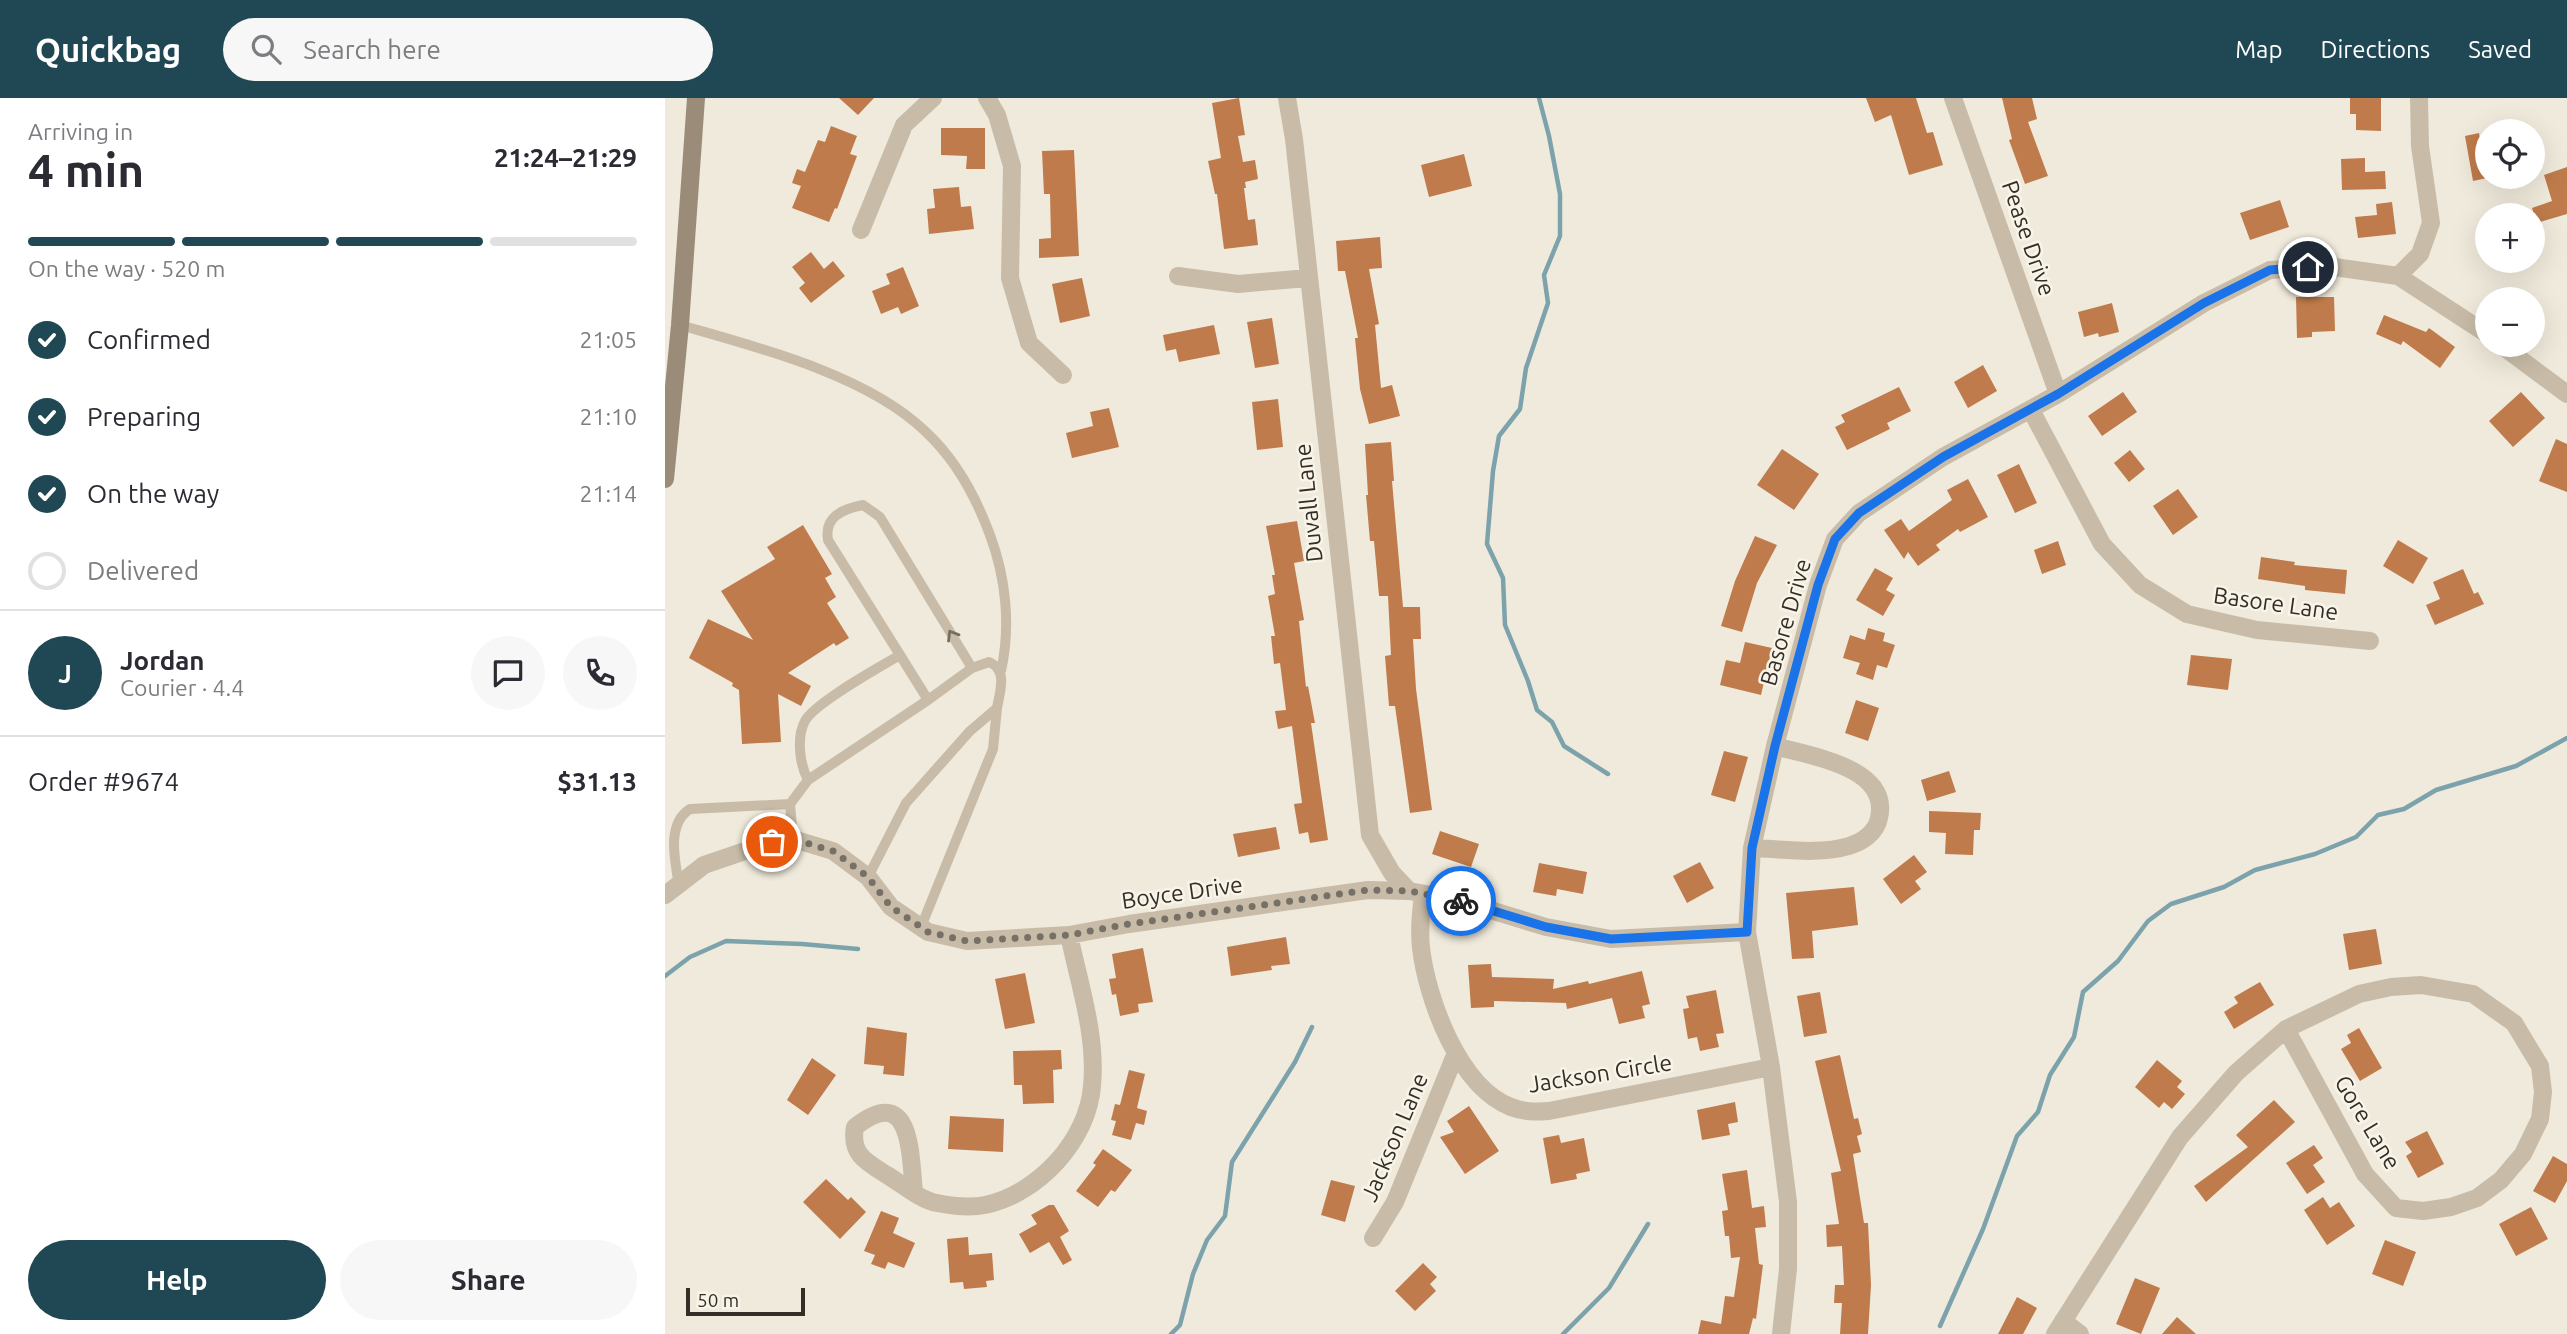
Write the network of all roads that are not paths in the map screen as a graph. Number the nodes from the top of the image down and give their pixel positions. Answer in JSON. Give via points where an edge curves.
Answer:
{"nodes":[{"id":1,"x":696,"y":98,"type":"edge"},
{"id":2,"x":933,"y":98,"type":"edge"},
{"id":3,"x":987,"y":98,"type":"edge"},
{"id":4,"x":1287,"y":98,"type":"edge"},
{"id":5,"x":1953,"y":98,"type":"edge"},
{"id":6,"x":2419,"y":98,"type":"edge"},
{"id":7,"x":861,"y":230,"type":"dead end"},
{"id":8,"x":1178,"y":276,"type":"dead end"},
{"id":9,"x":2398,"y":276,"type":"junction"},
{"id":10,"x":1308,"y":278,"type":"junction"},
{"id":11,"x":680,"y":325,"type":"junction"},
{"id":12,"x":2475,"y":326,"type":"edge"},
{"id":13,"x":2517,"y":357,"type":"edge"},
{"id":14,"x":1063,"y":375,"type":"dead end"},
{"id":15,"x":2058,"y":394,"type":"junction"},
{"id":16,"x":2567,"y":394,"type":"edge"},
{"id":17,"x":2031,"y":410,"type":"junction"},
{"id":18,"x":665,"y":479,"type":"edge"},
{"id":19,"x":2370,"y":641,"type":"dead end"},
{"id":20,"x":900,"y":655,"type":"junction"},
{"id":21,"x":972,"y":668,"type":"junction"},
{"id":22,"x":1001,"y":671,"type":"junction"},
{"id":23,"x":928,"y":700,"type":"junction"},
{"id":24,"x":997,"y":708,"type":"junction"},
{"id":25,"x":1775,"y":746,"type":"junction"},
{"id":26,"x":808,"y":780,"type":"junction"},
{"id":27,"x":790,"y":804,"type":"junction"},
{"id":28,"x":793,"y":839,"type":"junction"},
{"id":29,"x":1752,"y":848,"type":"junction"},
{"id":30,"x":868,"y":877,"type":"junction"},
{"id":31,"x":672,"y":890,"type":"edge"},
{"id":32,"x":1416,"y":892,"type":"junction"},
{"id":33,"x":921,"y":927,"type":"junction"},
{"id":34,"x":1747,"y":932,"type":"junction"},
{"id":35,"x":1069,"y":935,"type":"junction"},
{"id":36,"x":2286,"y":1029,"type":"junction"},
{"id":37,"x":1456,"y":1053,"type":"junction"},
{"id":38,"x":1771,"y":1067,"type":"junction"},
{"id":39,"x":914,"y":1192,"type":"junction"},
{"id":40,"x":1373,"y":1238,"type":"dead end"},
{"id":41,"x":2059,"y":1328,"type":"edge"},
{"id":42,"x":1781,"y":1334,"type":"edge"},
{"id":43,"x":2080,"y":1334,"type":"edge"}],
"edges":[{"from":1,"to":11,"type":"main road"},
{"from":2,"to":7,"type":"street","via":[[904,125]]},
{"from":3,"to":14,"type":"street","via":[[997,115],[1012,166],[1010,278],[1030,343]]},
{"from":4,"to":10,"type":"street","name":"Duvall Lane"},
{"from":5,"to":15,"type":"street","name":"Pease Drive"},
{"from":6,"to":9,"type":"street","via":[[2420,146],[2431,223],[2420,254]]},
{"from":8,"to":10,"type":"street","via":[[1238,284]]},
{"from":9,"to":12,"type":"street","name":"Basore Drive"},
{"from":9,"to":15,"type":"street","name":"Basore Drive","via":[[2327,266],[2270,270],[2204,303]]},
{"from":10,"to":32,"type":"street","name":"Duvall Lane","via":[[1370,835],[1392,873]]},
{"from":11,"to":18,"type":"main road"},
{"from":11,"to":22,"type":"lane","via":[[820,370],[882,399],[926,431],[955,465],[998,557],[1006,612]]},
{"from":13,"to":16,"type":"street"},
{"from":15,"to":17,"type":"street","name":"Basore Drive"},
{"from":17,"to":19,"type":"street","name":"Basore Lane","via":[[2102,544],[2140,585],[2187,614],[2257,630]]},
{"from":17,"to":25,"type":"street","name":"Basore Drive","via":[[1943,457],[1859,513],[1835,539],[1818,585]]},
{"from":21,"to":20,"type":"lane","one_way":true,"via":[[880,517],[863,505],[848,508],[828,523],[828,540]]},
{"from":20,"to":23,"type":"lane"},
{"from":20,"to":26,"type":"lane","via":[[820,706],[805,722],[801,766]]},
{"from":21,"to":22,"type":"lane","via":[[989,662]]},
{"from":21,"to":23,"type":"lane"},
{"from":22,"to":24,"type":"lane"},
{"from":23,"to":26,"type":"lane"},
{"from":24,"to":30,"type":"lane","via":[[970,731],[906,803]]},
{"from":24,"to":33,"type":"lane","via":[[993,749]]},
{"from":25,"to":29,"type":"street","name":"Basore Drive"},
{"from":25,"to":29,"type":"street","via":[[1842,765],[1864,777],[1876,792],[1879,819],[1862,842],[1847,847]]},
{"from":26,"to":27,"type":"lane"},
{"from":27,"to":28,"type":"lane"},
{"from":27,"to":31,"type":"lane","via":[[690,809],[682,814]]},
{"from":28,"to":30,"type":"street","name":"Boyce Drive","via":[[833,851]]},
{"from":28,"to":31,"type":"street","name":"Boyce Drive","via":[[704,865]]},
{"from":29,"to":34,"type":"street","name":"Basore Drive"},
{"from":30,"to":33,"type":"street","name":"Boyce Drive","via":[[891,907]]},
{"from":32,"to":34,"type":"street","name":"Boyce Drive","via":[[1546,927],[1611,939]]},
{"from":32,"to":35,"type":"street","name":"Boyce Drive","via":[[1368,890]]},
{"from":32,"to":37,"type":"street","name":"Jackson Circle","via":[[1421,950],[1434,1002]]},
{"from":33,"to":35,"type":"street","name":"Boyce Drive","via":[[967,941]]},
{"from":34,"to":38,"type":"street","name":"Basore Drive"},
{"from":35,"to":39,"type":"street","via":[[1092,1049],[1092,1088],[1084,1122],[1064,1154],[1012,1195],[985,1205],[960,1207],[933,1203]]},
{"from":36,"to":36,"type":"street","name":"Gore Lane","via":[[2365,1174],[2396,1208],[2423,1211],[2477,1198],[2501,1180],[2523,1154],[2540,1119],[2540,1066],[2514,1023],[2473,994],[2421,985],[2391,987],[2359,994]]},
{"from":36,"to":41,"type":"street","name":"Gore Lane","via":[[2236,1073],[2180,1138]]},
{"from":37,"to":38,"type":"street","name":"Jackson Circle","via":[[1478,1084],[1496,1099],[1530,1112]]},
{"from":37,"to":40,"type":"street","name":"Jackson Lane","via":[[1395,1202]]},
{"from":38,"to":42,"type":"street","name":"Basore Drive","via":[[1788,1202],[1788,1269]]},
{"from":39,"to":39,"type":"street","via":[[866,1161],[855,1148],[855,1127],[869,1115],[881,1111],[902,1121],[908,1132]]},
{"from":41,"to":43,"type":"street"}]}
